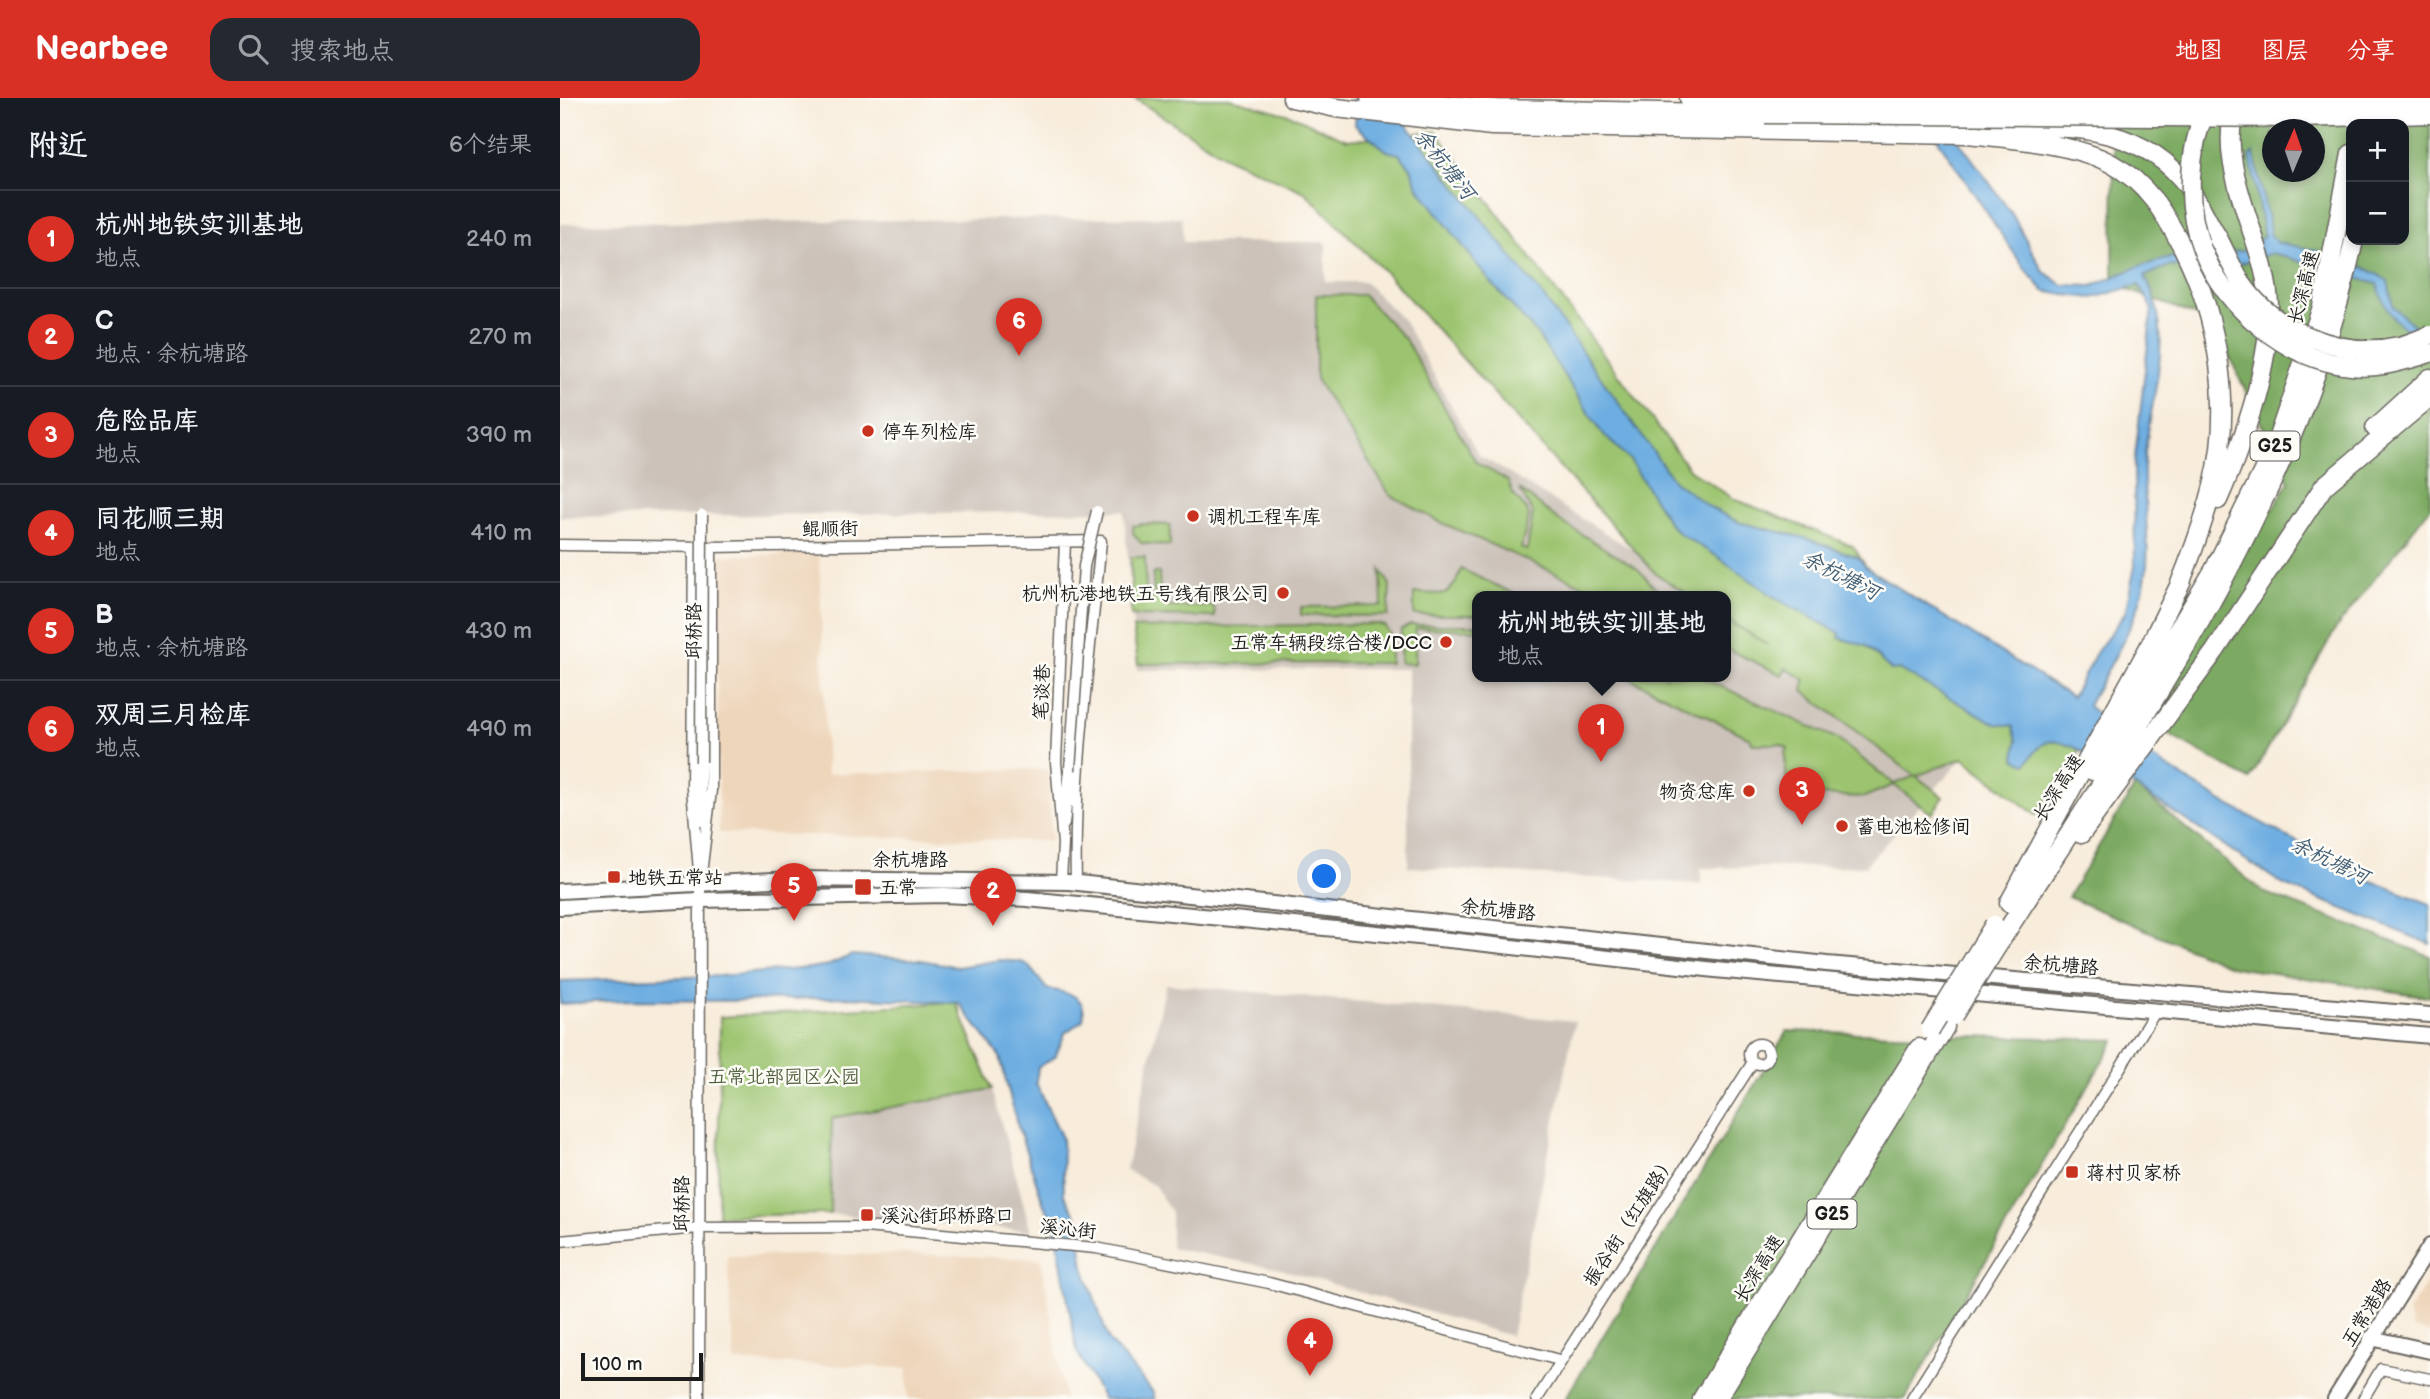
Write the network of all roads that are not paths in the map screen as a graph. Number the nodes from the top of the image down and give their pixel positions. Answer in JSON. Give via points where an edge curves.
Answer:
{"nodes":[{"id":1,"x":1292,"y":98,"type":"edge"},
{"id":2,"x":1370,"y":98,"type":"edge"},
{"id":3,"x":1689,"y":98,"type":"edge"},
{"id":4,"x":2212,"y":98,"type":"edge"},
{"id":5,"x":2240,"y":98,"type":"edge"},
{"id":6,"x":2360,"y":98,"type":"edge"},
{"id":7,"x":2378,"y":98,"type":"edge"},
{"id":8,"x":2429,"y":98,"type":"edge"},
{"id":9,"x":2430,"y":114,"type":"edge"},
{"id":10,"x":2357,"y":119,"type":"edge"},
{"id":11,"x":2375,"y":119,"type":"edge"},
{"id":12,"x":1967,"y":134,"type":"junction"},
{"id":13,"x":2346,"y":180,"type":"edge"},
{"id":14,"x":2353,"y":245,"type":"edge"},
{"id":15,"x":2430,"y":335,"type":"edge"},
{"id":16,"x":2430,"y":354,"type":"edge"},
{"id":17,"x":2430,"y":378,"type":"edge"},
{"id":18,"x":2430,"y":397,"type":"edge"},
{"id":19,"x":2324,"y":486,"type":"junction"},
{"id":20,"x":1097,"y":511,"type":"dead end"},
{"id":21,"x":702,"y":515,"type":"dead end"},
{"id":22,"x":1101,"y":541,"type":"joint"},
{"id":23,"x":1065,"y":542,"type":"junction"},
{"id":24,"x":560,"y":545,"type":"edge"},
{"id":25,"x":694,"y":547,"type":"junction"},
{"id":26,"x":711,"y":547,"type":"junction"},
{"id":27,"x":2177,"y":591,"type":"junction"},
{"id":28,"x":2136,"y":716,"type":"junction"},
{"id":29,"x":1070,"y":770,"type":"junction"},
{"id":30,"x":2094,"y":771,"type":"junction"},
{"id":31,"x":1075,"y":837,"type":"junction"},
{"id":32,"x":1063,"y":844,"type":"junction"},
{"id":33,"x":1061,"y":881,"type":"junction"},
{"id":34,"x":1076,"y":882,"type":"junction"},
{"id":35,"x":700,"y":883,"type":"junction"},
{"id":36,"x":560,"y":891,"type":"edge"},
{"id":37,"x":700,"y":900,"type":"junction"},
{"id":38,"x":560,"y":907,"type":"edge"},
{"id":39,"x":2014,"y":907,"type":"junction"},
{"id":40,"x":2157,"y":1009,"type":"junction"},
{"id":41,"x":2430,"y":1015,"type":"edge"},
{"id":42,"x":1938,"y":1029,"type":"junction"},
{"id":43,"x":2430,"y":1036,"type":"edge"},
{"id":44,"x":1753,"y":1062,"type":"dead end"},
{"id":45,"x":698,"y":1228,"type":"junction"},
{"id":46,"x":560,"y":1241,"type":"edge"},
{"id":47,"x":2430,"y":1247,"type":"edge"},
{"id":48,"x":2371,"y":1338,"type":"junction"},
{"id":49,"x":2430,"y":1351,"type":"edge"},
{"id":50,"x":1559,"y":1360,"type":"junction"},
{"id":51,"x":2430,"y":1379,"type":"edge"},
{"id":52,"x":699,"y":1399,"type":"edge"},
{"id":53,"x":1537,"y":1399,"type":"edge"},
{"id":54,"x":1702,"y":1399,"type":"edge"},
{"id":55,"x":1717,"y":1399,"type":"edge"},
{"id":56,"x":1912,"y":1399,"type":"edge"},
{"id":57,"x":2335,"y":1399,"type":"edge"},
{"id":58,"x":2363,"y":1399,"type":"edge"}],
"edges":[{"from":1,"to":12,"type":"highway","via":[[1336,108],[1492,126]]},
{"from":2,"to":9,"type":"highway","bridge":true,"via":[[1592,113],[2301,118]]},
{"from":3,"to":8,"type":"highway","bridge":true,"via":[[2335,103]]},
{"from":4,"to":16,"type":"highway","bridge":true,"via":[[2197,130],[2193,202],[2202,248],[2243,312],[2278,341],[2351,366],[2396,363]]},
{"from":5,"to":27,"type":"highway","bridge":true,"via":[[2232,118],[2232,150],[2263,265],[2269,306],[2265,350],[2228,478]]},
{"from":6,"to":10,"type":"highway"},
{"from":7,"to":11,"type":"highway"},
{"from":12,"to":15,"type":"highway","bridge":true,"via":[[2025,127],[2115,135],[2181,178],[2241,282],[2260,304],[2293,329],[2321,342],[2354,347],[2398,346]]},
{"from":12,"to":27,"type":"highway","via":[[2035,141],[2110,162],[2135,178],[2165,215],[2189,260],[2213,322],[2221,400],[2214,483]]},
{"from":13,"to":28,"type":"highway","name":"长深高速","number":"G25","via":[[2322,307],[2274,449]]},
{"from":14,"to":28,"type":"highway","name":"长深高速","number":"G25","via":[[2341,304],[2287,454],[2244,542]]},
{"from":17,"to":19,"type":"highway","via":[[2376,426]]},
{"from":18,"to":19,"type":"highway"},
{"from":19,"to":39,"type":"highway","via":[[2122,781]]},
{"from":20,"to":29,"type":"street","name":"笔谈巷","bridge":true,"via":[[1084,566]]},
{"from":21,"to":35,"type":"street","name":"邱桥路","bridge":true},
{"from":22,"to":23,"type":"street","name":"鲲顺街"},
{"from":22,"to":31,"type":"street","name":"笔谈巷"},
{"from":23,"to":26,"type":"street","name":"鲲顺街"},
{"from":23,"to":32,"type":"street","name":"笔谈巷","via":[[1056,762]]},
{"from":24,"to":25,"type":"street","name":"鲲顺街"},
{"from":25,"to":26,"type":"street","name":"鲲顺街"},
{"from":25,"to":35,"type":"street","name":"邱桥路","via":[[692,788]]},
{"from":26,"to":35,"type":"street","name":"邱桥路","via":[[711,790]]},
{"from":27,"to":30,"type":"highway","via":[[2112,715]]},
{"from":28,"to":30,"type":"highway","name":"长深高速","number":"G25"},
{"from":29,"to":31,"type":"street","name":"笔谈巷"},
{"from":29,"to":32,"type":"street","name":"笔谈巷"},
{"from":30,"to":39,"type":"highway","name":"长深高速","number":"G25"},
{"from":30,"to":39,"type":"highway"},
{"from":31,"to":34,"type":"street","name":"笔谈巷"},
{"from":32,"to":33,"type":"street","name":"笔谈巷"},
{"from":33,"to":34,"type":"main road","name":"余杭塘路"},
{"from":33,"to":35,"type":"main road","name":"余杭塘路"},
{"from":34,"to":41,"type":"main road","name":"余杭塘路","via":[[1827,964]]},
{"from":35,"to":36,"type":"main road","name":"余杭塘路"},
{"from":35,"to":37,"type":"street","name":"邱桥路"},
{"from":37,"to":38,"type":"main road","name":"余杭塘路"},
{"from":37,"to":40,"type":"main road","name":"余杭塘路","via":[[944,895],[1027,899],[1729,971]]},
{"from":37,"to":45,"type":"street","name":"邱桥路"},
{"from":39,"to":42,"type":"highway","name":"长深高速","number":"G25","bridge":true},
{"from":40,"to":43,"type":"main road","name":"余杭塘路"},
{"from":40,"to":56,"type":"street"},
{"from":42,"to":54,"type":"highway","name":"长深高速","number":"G25"},
{"from":42,"to":55,"type":"highway","name":"长深高速","number":"G25"},
{"from":44,"to":50,"type":"street","name":"振谷街（红旗路）"},
{"from":45,"to":46,"type":"street","name":"溪沁街"},
{"from":45,"to":50,"type":"street","name":"溪沁街","via":[[865,1227],[1083,1247],[1269,1283]]},
{"from":45,"to":52,"type":"street","name":"邱桥路"},
{"from":47,"to":48,"type":"main road","name":"五常港路"},
{"from":48,"to":49,"type":"main road"},
{"from":48,"to":57,"type":"main road","name":"五常港路"},
{"from":50,"to":53,"type":"street","name":"振谷街（红旗路）"},
{"from":51,"to":58,"type":"street","via":[[2381,1369]]}]}
